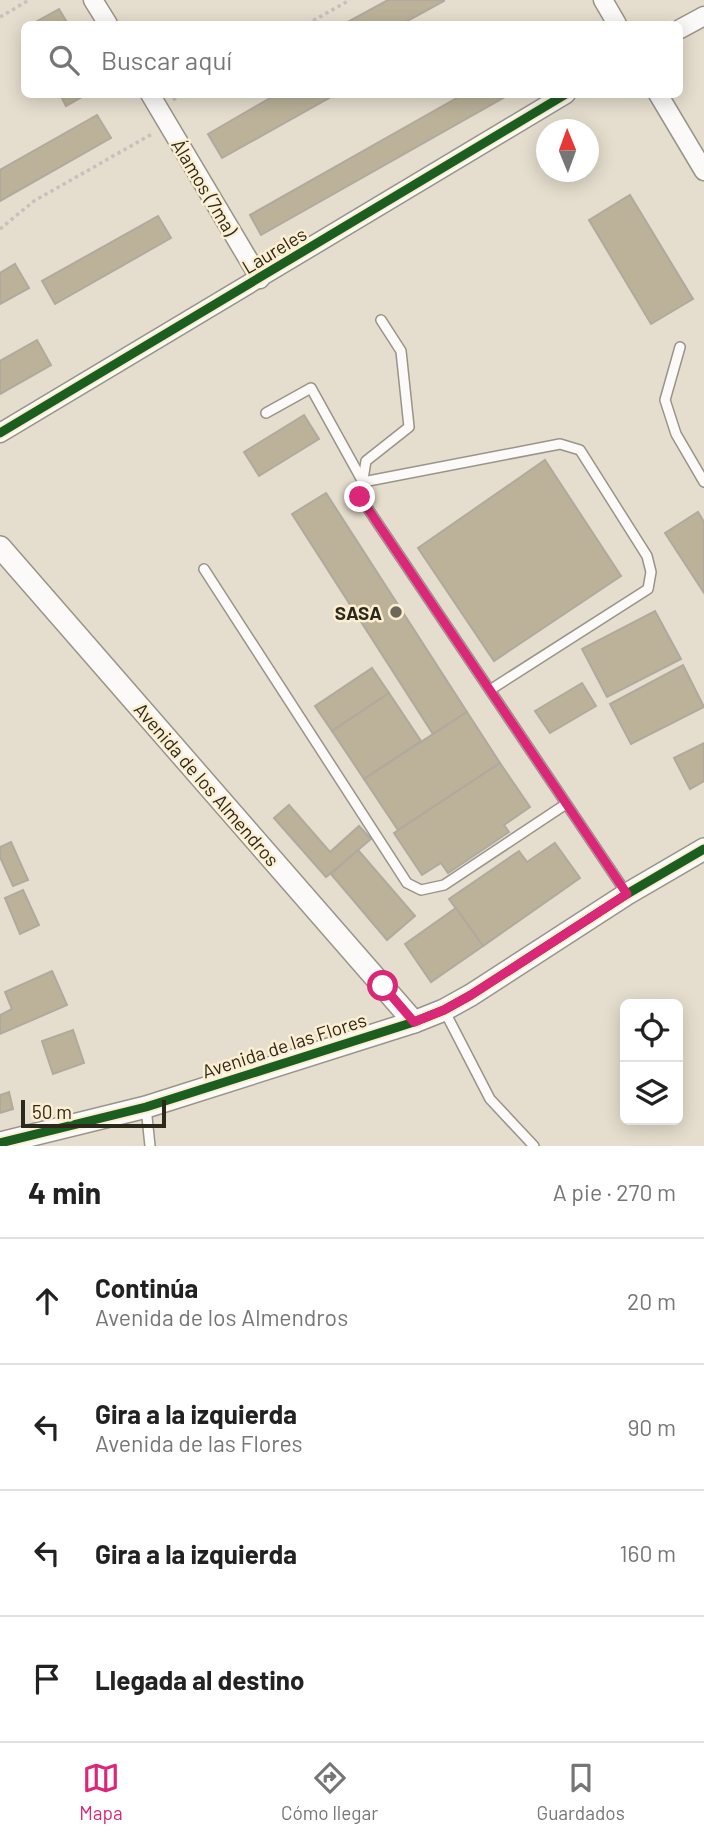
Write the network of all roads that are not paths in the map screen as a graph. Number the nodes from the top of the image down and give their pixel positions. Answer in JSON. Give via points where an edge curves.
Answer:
{"nodes":[{"id":1,"x":93,"y":0,"type":"edge"},
{"id":2,"x":603,"y":0,"type":"edge"},
{"id":3,"x":704,"y":16,"type":"edge"},
{"id":4,"x":106,"y":21,"type":"edge"},
{"id":5,"x":615,"y":21,"type":"edge"},
{"id":6,"x":683,"y":27,"type":"edge"},
{"id":7,"x":152,"y":98,"type":"edge"},
{"id":8,"x":559,"y":98,"type":"edge"},
{"id":9,"x":659,"y":98,"type":"edge"},
{"id":10,"x":704,"y":172,"type":"edge"},
{"id":11,"x":260,"y":279,"type":"junction"},
{"id":12,"x":382,"y":320,"type":"dead end"},
{"id":13,"x":680,"y":347,"type":"dead end"},
{"id":14,"x":266,"y":413,"type":"dead end"},
{"id":15,"x":0,"y":433,"type":"edge"},
{"id":16,"x":363,"y":482,"type":"junction"},
{"id":17,"x":704,"y":482,"type":"edge"},
{"id":18,"x":0,"y":547,"type":"edge"},
{"id":19,"x":204,"y":569,"type":"dead end"},
{"id":20,"x":490,"y":690,"type":"junction"},
{"id":21,"x":566,"y":804,"type":"junction"},
{"id":22,"x":704,"y":849,"type":"edge"},
{"id":23,"x":627,"y":894,"type":"junction"},
{"id":24,"x":444,"y":1010,"type":"junction"},
{"id":25,"x":414,"y":1022,"type":"junction"},
{"id":26,"x":146,"y":1107,"type":"junction"},
{"id":27,"x":0,"y":1143,"type":"edge"},
{"id":28,"x":150,"y":1146,"type":"edge"},
{"id":29,"x":534,"y":1146,"type":"edge"}],
"edges":[{"from":1,"to":4,"type":"street"},
{"from":2,"to":5,"type":"street"},
{"from":3,"to":6,"type":"street"},
{"from":7,"to":11,"type":"street","name":"Álamos (7ma)"},
{"from":8,"to":11,"type":"street","name":"Laureles"},
{"from":9,"to":10,"type":"street"},
{"from":11,"to":15,"type":"street","name":"Laureles"},
{"from":12,"to":16,"type":"lane","via":[[401,351],[409,427],[366,461]]},
{"from":13,"to":17,"type":"lane","via":[[665,400],[676,434]]},
{"from":14,"to":16,"type":"lane","via":[[311,388]]},
{"from":16,"to":20,"type":"lane","via":[[360,497]]},
{"from":16,"to":20,"type":"lane","via":[[560,444],[580,450],[647,556],[651,572],[648,589]]},
{"from":18,"to":25,"type":"street","name":"Avenida de los Almendros"},
{"from":19,"to":21,"type":"lane","via":[[407,883],[421,890],[444,885]]},
{"from":20,"to":21,"type":"lane"},
{"from":21,"to":23,"type":"lane"},
{"from":22,"to":23,"type":"street","name":"Avenida de las Flores"},
{"from":23,"to":24,"type":"street","name":"Avenida de las Flores"},
{"from":24,"to":25,"type":"street","name":"Avenida de las Flores"},
{"from":24,"to":29,"type":"lane","via":[[490,1099]]},
{"from":25,"to":26,"type":"street","name":"Avenida de las Flores"},
{"from":26,"to":27,"type":"street","name":"Avenida de las Flores"},
{"from":26,"to":28,"type":"lane"}]}
